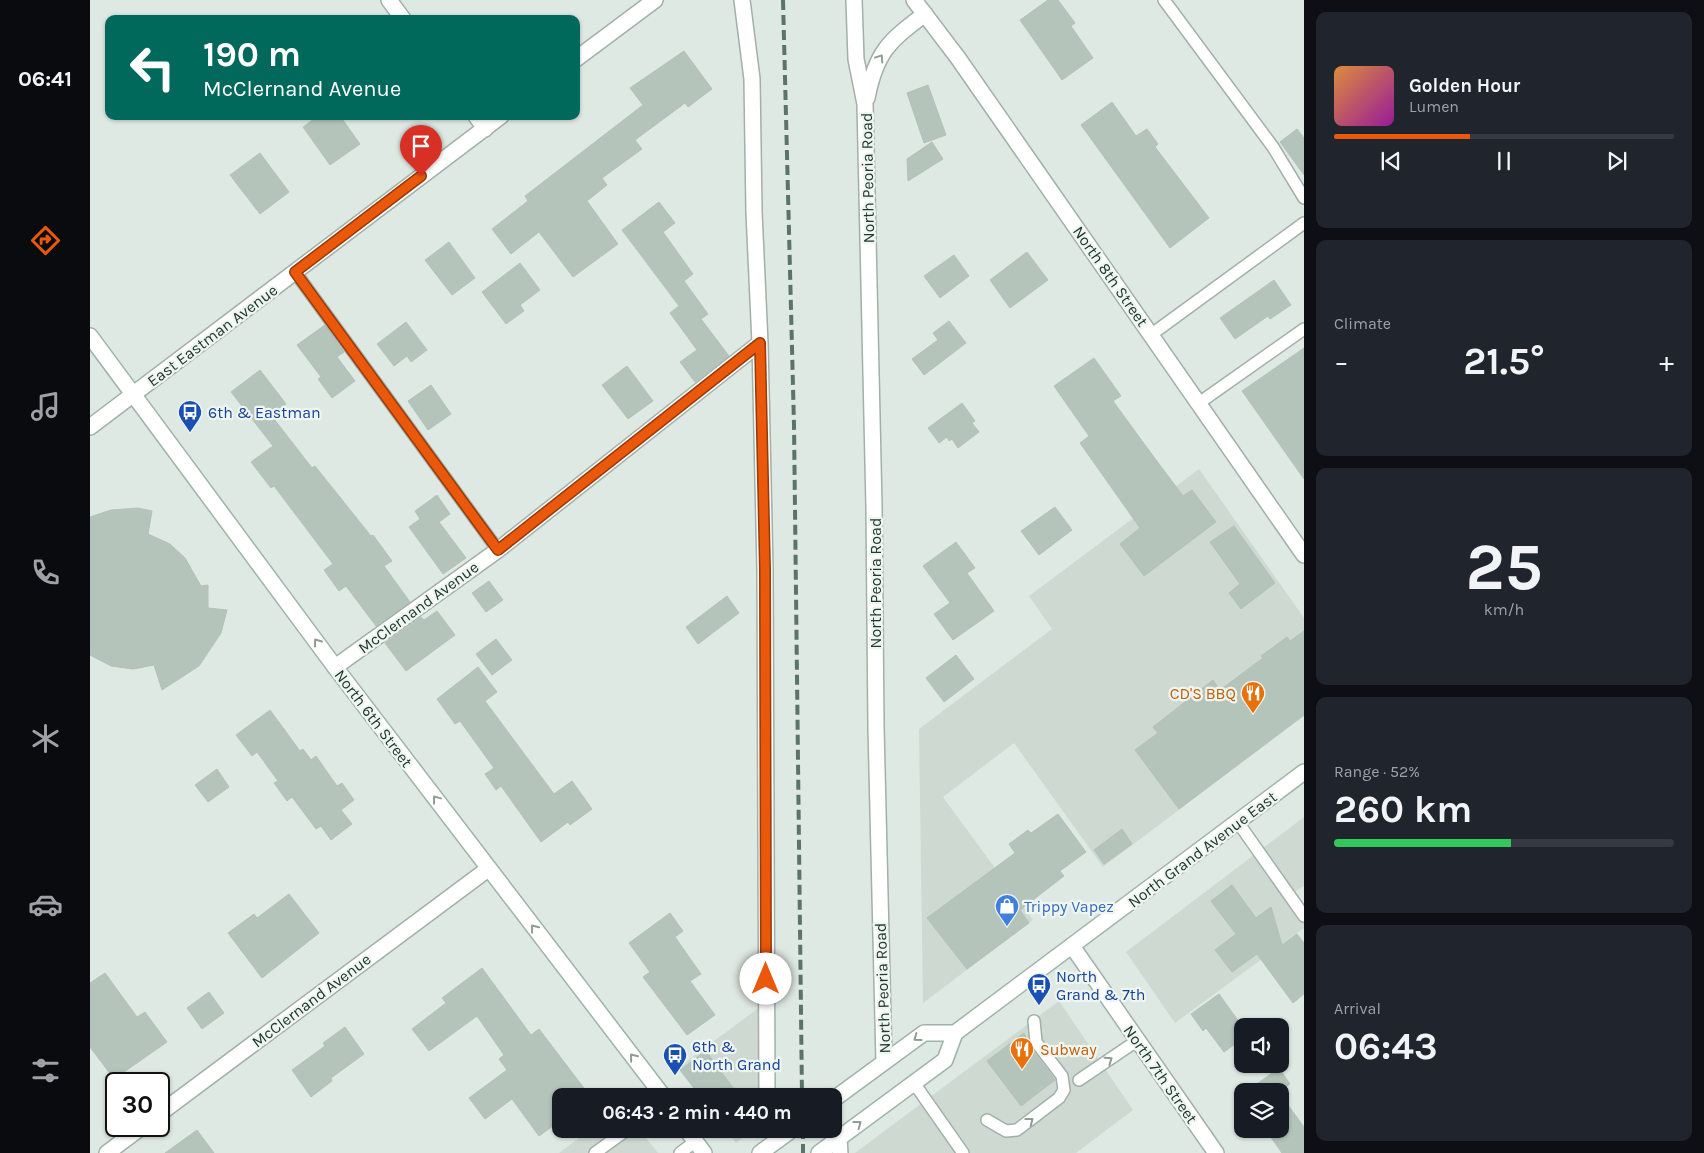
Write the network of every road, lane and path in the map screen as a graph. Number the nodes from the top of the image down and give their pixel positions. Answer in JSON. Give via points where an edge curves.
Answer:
{"nodes":[{"id":1,"x":389,"y":0,"type":"edge"},
{"id":2,"x":655,"y":0,"type":"edge"},
{"id":3,"x":742,"y":0,"type":"edge"},
{"id":4,"x":854,"y":0,"type":"edge"},
{"id":5,"x":914,"y":0,"type":"edge"},
{"id":6,"x":1164,"y":0,"type":"edge"},
{"id":7,"x":925,"y":14,"type":"junction"},
{"id":8,"x":400,"y":15,"type":"edge"},
{"id":9,"x":580,"y":56,"type":"edge"},
{"id":10,"x":865,"y":104,"type":"junction"},
{"id":11,"x":479,"y":120,"type":"edge"},
{"id":12,"x":496,"y":120,"type":"edge"},
{"id":13,"x":485,"y":129,"type":"junction"},
{"id":14,"x":1304,"y":198,"type":"edge"},
{"id":15,"x":1304,"y":223,"type":"edge"},
{"id":16,"x":295,"y":272,"type":"junction"},
{"id":17,"x":1304,"y":329,"type":"edge"},
{"id":18,"x":1152,"y":334,"type":"junction"},
{"id":19,"x":90,"y":336,"type":"edge"},
{"id":20,"x":760,"y":343,"type":"junction"},
{"id":21,"x":134,"y":395,"type":"junction"},
{"id":22,"x":1200,"y":403,"type":"junction"},
{"id":23,"x":90,"y":427,"type":"edge"},
{"id":24,"x":498,"y":550,"type":"junction"},
{"id":25,"x":1304,"y":555,"type":"edge"},
{"id":26,"x":335,"y":667,"type":"junction"},
{"id":27,"x":1304,"y":772,"type":"edge"},
{"id":28,"x":1237,"y":822,"type":"junction"},
{"id":29,"x":488,"y":869,"type":"junction"},
{"id":30,"x":1304,"y":916,"type":"edge"},
{"id":31,"x":1072,"y":946,"type":"junction"},
{"id":32,"x":1034,"y":1021,"type":"dead end"},
{"id":33,"x":955,"y":1033,"type":"junction"},
{"id":34,"x":1138,"y":1040,"type":"junction"},
{"id":35,"x":884,"y":1062,"type":"junction"},
{"id":36,"x":1079,"y":1080,"type":"dead end"},
{"id":37,"x":914,"y":1083,"type":"junction"},
{"id":38,"x":657,"y":1088,"type":"edge"},
{"id":39,"x":767,"y":1088,"type":"edge"},
{"id":40,"x":842,"y":1093,"type":"edge"},
{"id":41,"x":170,"y":1106,"type":"edge"},
{"id":42,"x":988,"y":1120,"type":"dead end"},
{"id":43,"x":128,"y":1137,"type":"edge"},
{"id":44,"x":616,"y":1138,"type":"edge"},
{"id":45,"x":773,"y":1138,"type":"edge"},
{"id":46,"x":839,"y":1146,"type":"edge"},
{"id":47,"x":700,"y":1147,"type":"edge"},
{"id":48,"x":107,"y":1153,"type":"edge"},
{"id":49,"x":595,"y":1153,"type":"edge"},
{"id":50,"x":680,"y":1153,"type":"edge"},
{"id":51,"x":760,"y":1153,"type":"edge"},
{"id":52,"x":819,"y":1153,"type":"edge"},
{"id":53,"x":963,"y":1153,"type":"edge"},
{"id":54,"x":1216,"y":1153,"type":"edge"}],
"edges":[{"from":1,"to":8,"type":"street"},
{"from":2,"to":9,"type":"street"},
{"from":3,"to":20,"type":"street","via":[[752,79]]},
{"from":4,"to":10,"type":"street","name":"North Peoria Road","via":[[856,59]]},
{"from":5,"to":7,"type":"street","name":"North 8th Street"},
{"from":6,"to":14,"type":"lane","via":[[1273,148]]},
{"from":10,"to":7,"type":"street","name":"North Peoria Road","one_way":true,"via":[[877,62],[897,35]]},
{"from":7,"to":18,"type":"street","name":"North 8th Street"},
{"from":10,"to":35,"type":"street","name":"North Peoria Road"},
{"from":11,"to":13,"type":"street"},
{"from":12,"to":13,"type":"street","name":"East Eastman Avenue"},
{"from":13,"to":16,"type":"street","name":"East Eastman Avenue"},
{"from":15,"to":18,"type":"lane"},
{"from":16,"to":21,"type":"street","name":"East Eastman Avenue"},
{"from":16,"to":24,"type":"lane"},
{"from":17,"to":22,"type":"lane"},
{"from":18,"to":22,"type":"street","name":"North 8th Street"},
{"from":19,"to":21,"type":"street","name":"North 6th Street"},
{"from":20,"to":24,"type":"street","name":"McClernand Avenue"},
{"from":20,"to":39,"type":"street","via":[[765,570]]},
{"from":21,"to":23,"type":"street","name":"East Eastman Avenue"},
{"from":26,"to":21,"type":"street","name":"North 6th Street","one_way":true},
{"from":22,"to":25,"type":"street","name":"North 8th Street"},
{"from":24,"to":26,"type":"street","name":"McClernand Avenue"},
{"from":29,"to":26,"type":"street","name":"North 6th Street","one_way":true},
{"from":27,"to":28,"type":"street","name":"North Grand Avenue East"},
{"from":28,"to":30,"type":"lane"},
{"from":28,"to":31,"type":"street","name":"North Grand Avenue East"},
{"from":38,"to":29,"type":"street","name":"North 6th Street","one_way":true},
{"from":29,"to":41,"type":"street","name":"McClernand Avenue"},
{"from":31,"to":33,"type":"street","name":"North Grand Avenue East"},
{"from":31,"to":34,"type":"street","name":"North 7th Street"},
{"from":42,"to":32,"type":"lane","one_way":true,"via":[[1006,1131],[1017,1130],[1059,1098],[1064,1090],[1062,1076],[1036,1042]]},
{"from":33,"to":35,"type":"street","one_way":true,"via":[[924,1033]]},
{"from":33,"to":37,"type":"street","via":[[945,1060]]},
{"from":36,"to":34,"type":"lane","one_way":true},
{"from":34,"to":54,"type":"street","name":"North 7th Street"},
{"from":35,"to":40,"type":"street"},
{"from":46,"to":37,"type":"street","one_way":true},
{"from":37,"to":53,"type":"lane"},
{"from":43,"to":48,"type":"street"},
{"from":44,"to":49,"type":"lane"},
{"from":45,"to":51,"type":"street"},
{"from":46,"to":52,"type":"street"},
{"from":47,"to":50,"type":"lane"}]}
